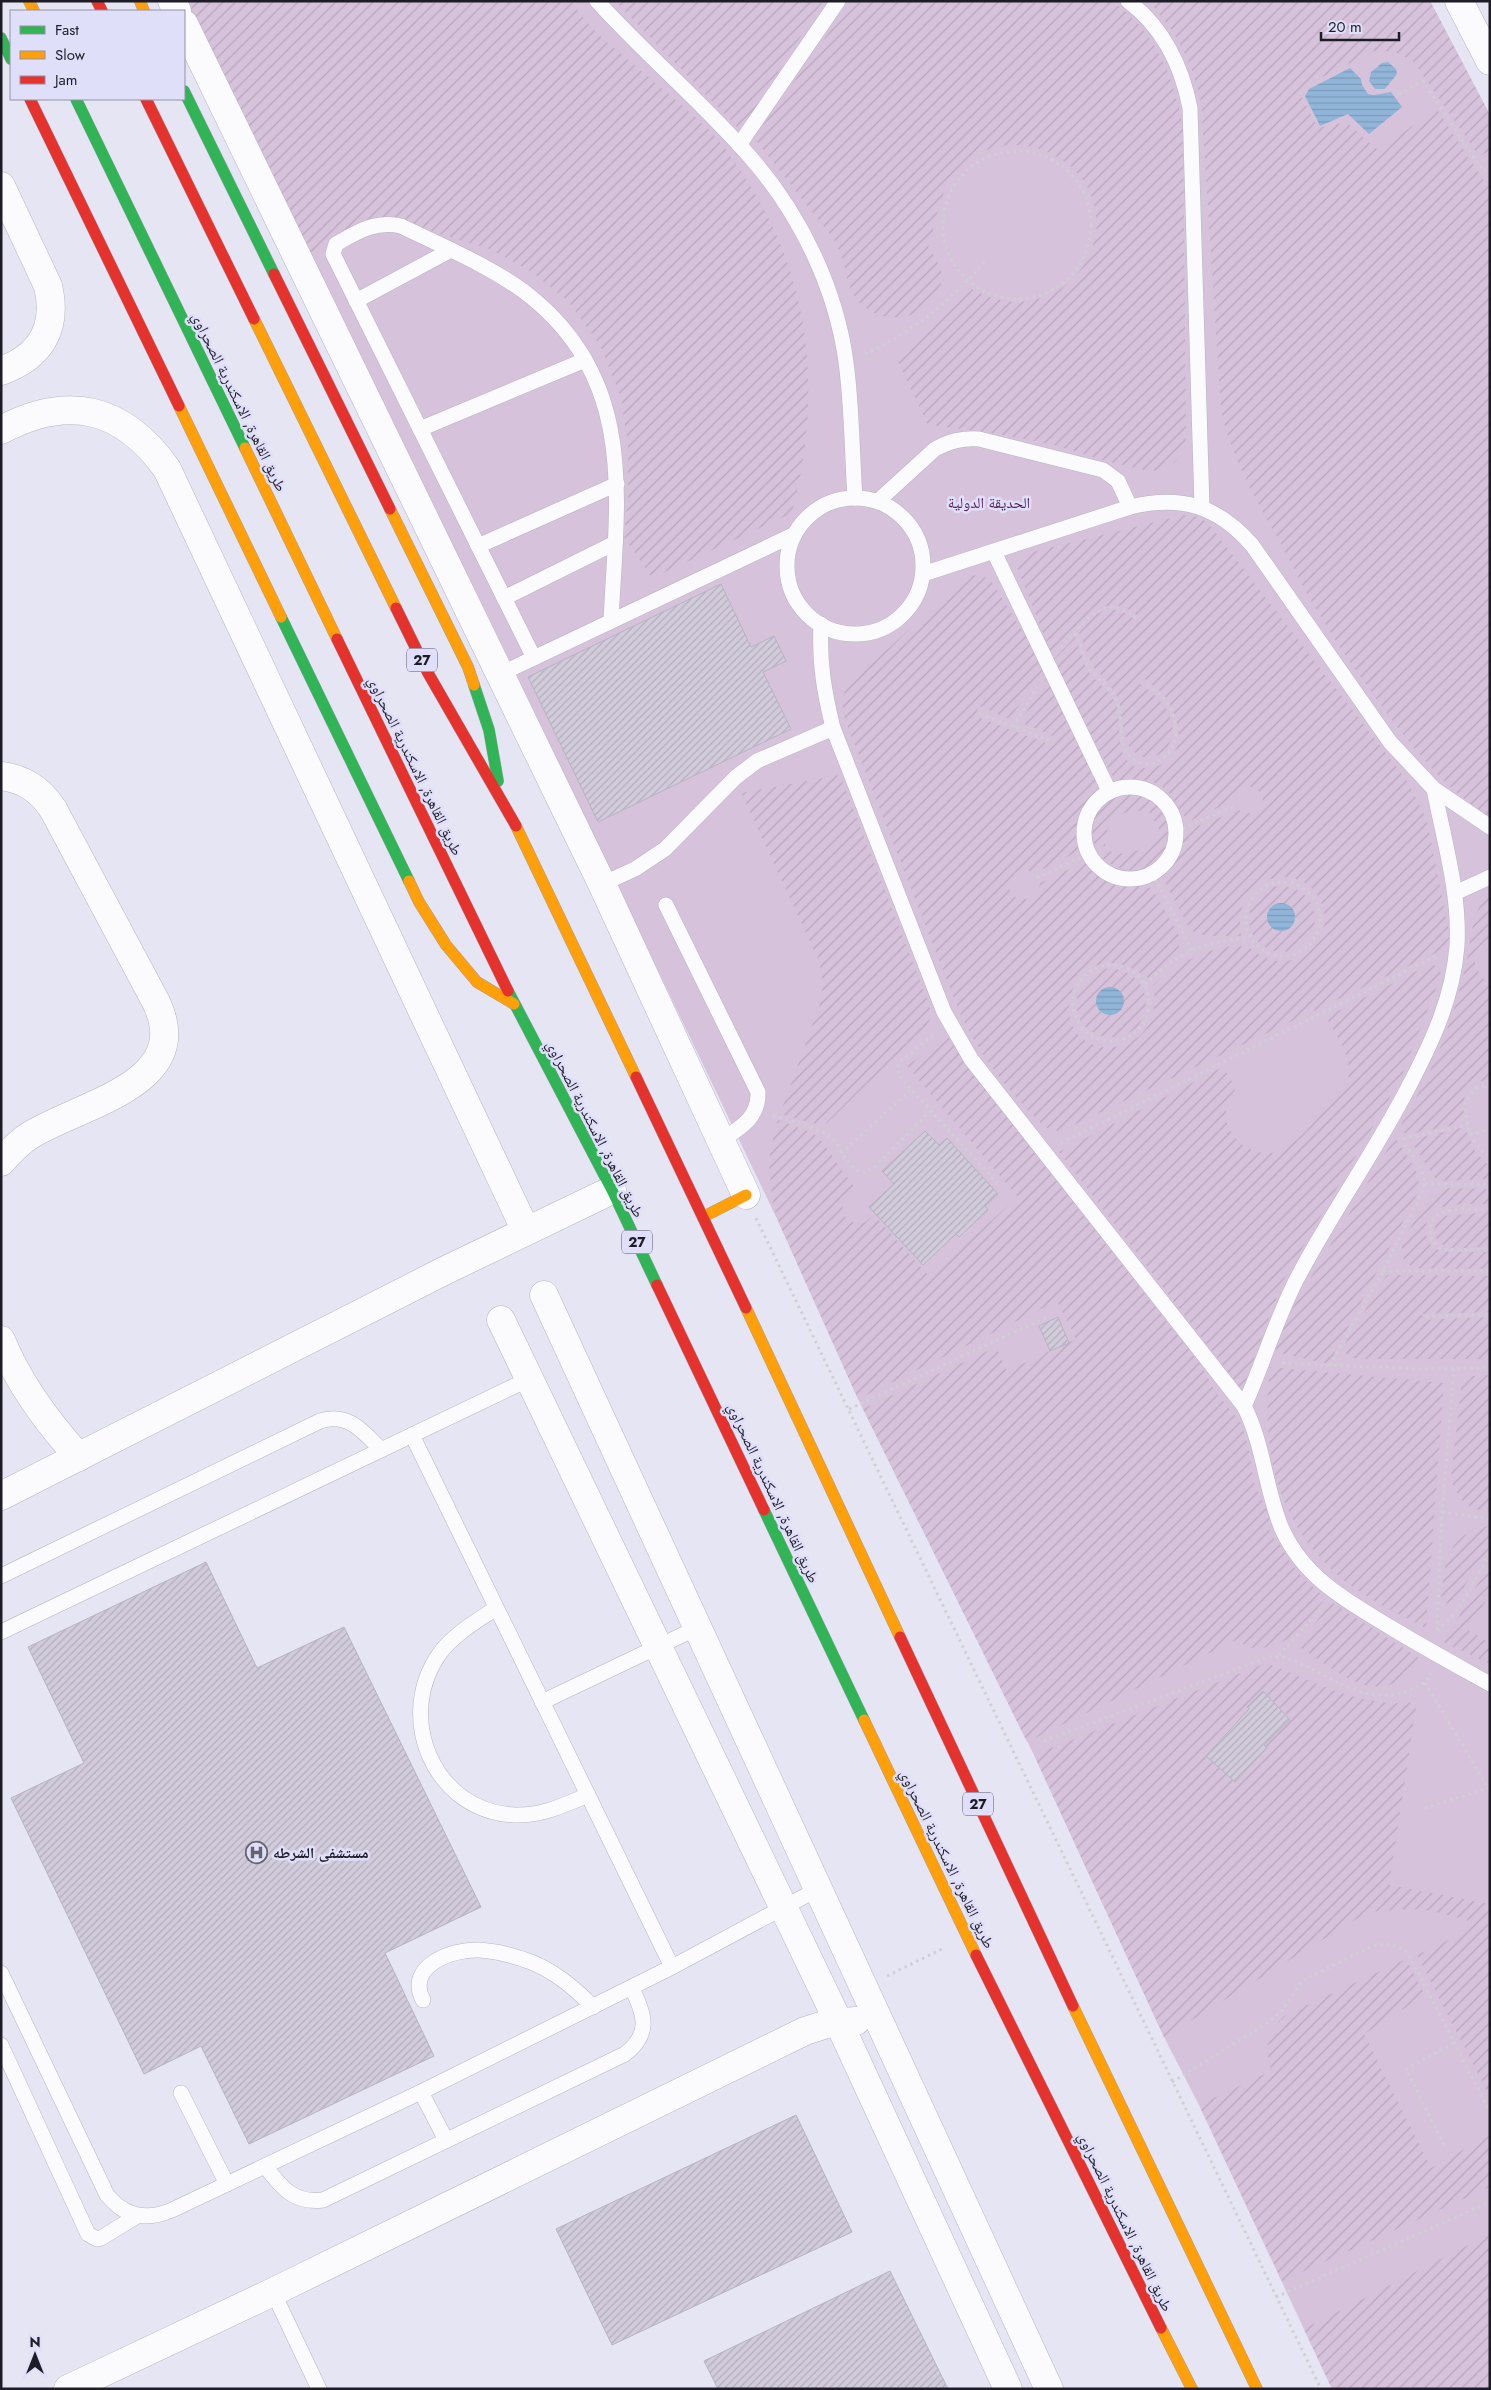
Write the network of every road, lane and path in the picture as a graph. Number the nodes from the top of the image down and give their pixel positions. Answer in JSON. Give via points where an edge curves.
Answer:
{"nodes":[{"id":1,"x":597,"y":1,"type":"edge"},
{"id":2,"x":838,"y":1,"type":"edge"},
{"id":3,"x":1128,"y":1,"type":"edge"},
{"id":4,"x":1459,"y":1,"type":"edge"},
{"id":5,"x":185,"y":26,"type":"edge"},
{"id":6,"x":1,"y":38,"type":"edge"},
{"id":7,"x":10,"y":57,"type":"edge"},
{"id":8,"x":1490,"y":61,"type":"edge"},
{"id":9,"x":185,"y":93,"type":"edge"},
{"id":10,"x":1399,"y":94,"type":"dead end"},
{"id":11,"x":30,"y":100,"type":"edge"},
{"id":12,"x":76,"y":100,"type":"edge"},
{"id":13,"x":146,"y":100,"type":"edge"},
{"id":14,"x":739,"y":145,"type":"junction"},
{"id":15,"x":1490,"y":167,"type":"edge"},
{"id":16,"x":1,"y":186,"type":"edge"},
{"id":17,"x":451,"y":250,"type":"junction"},
{"id":18,"x":986,"y":260,"type":"dead end"},
{"id":19,"x":968,"y":281,"type":"junction"},
{"id":20,"x":356,"y":301,"type":"junction"},
{"id":21,"x":585,"y":360,"type":"junction"},
{"id":22,"x":846,"y":362,"type":"junction"},
{"id":23,"x":1,"y":371,"type":"edge"},
{"id":24,"x":420,"y":429,"type":"junction"},
{"id":25,"x":1,"y":430,"type":"edge"},
{"id":26,"x":617,"y":484,"type":"junction"},
{"id":27,"x":855,"y":498,"type":"junction"},
{"id":28,"x":878,"y":501,"type":"junction"},
{"id":29,"x":1130,"y":507,"type":"junction"},
{"id":30,"x":1202,"y":507,"type":"junction"},
{"id":31,"x":795,"y":534,"type":"junction"},
{"id":32,"x":615,"y":543,"type":"junction"},
{"id":33,"x":478,"y":546,"type":"junction"},
{"id":34,"x":994,"y":552,"type":"junction"},
{"id":35,"x":923,"y":574,"type":"junction"},
{"id":36,"x":504,"y":598,"type":"junction"},
{"id":37,"x":611,"y":620,"type":"junction"},
{"id":38,"x":821,"y":624,"type":"junction"},
{"id":39,"x":1075,"y":633,"type":"dead end"},
{"id":40,"x":534,"y":658,"type":"junction"},
{"id":41,"x":500,"y":674,"type":"junction"},
{"id":42,"x":1144,"y":684,"type":"dead end"},
{"id":43,"x":980,"y":714,"type":"dead end"},
{"id":44,"x":833,"y":728,"type":"junction"},
{"id":45,"x":1052,"y":741,"type":"dead end"},
{"id":46,"x":1,"y":776,"type":"edge"},
{"id":47,"x":1434,"y":789,"type":"junction"},
{"id":48,"x":1110,"y":791,"type":"junction"},
{"id":49,"x":500,"y":795,"type":"junction"},
{"id":50,"x":1234,"y":806,"type":"dead end"},
{"id":51,"x":1490,"y":827,"type":"edge"},
{"id":52,"x":1176,"y":831,"type":"junction"},
{"id":53,"x":1088,"y":853,"type":"junction"},
{"id":54,"x":1152,"y":873,"type":"junction"},
{"id":55,"x":1490,"y":876,"type":"edge"},
{"id":56,"x":1037,"y":878,"type":"dead end"},
{"id":57,"x":602,"y":884,"type":"junction"},
{"id":58,"x":1455,"y":893,"type":"junction"},
{"id":59,"x":666,"y":906,"type":"dead end"},
{"id":60,"x":1250,"y":938,"type":"junction"},
{"id":61,"x":1457,"y":946,"type":"junction"},
{"id":62,"x":1192,"y":950,"type":"junction"},
{"id":63,"x":1145,"y":984,"type":"junction"},
{"id":64,"x":514,"y":1004,"type":"junction"},
{"id":65,"x":949,"y":1022,"type":"junction"},
{"id":66,"x":1490,"y":1083,"type":"edge"},
{"id":67,"x":911,"y":1090,"type":"junction"},
{"id":68,"x":756,"y":1111,"type":"junction"},
{"id":69,"x":930,"y":1111,"type":"junction"},
{"id":70,"x":1467,"y":1125,"type":"junction"},
{"id":71,"x":1490,"y":1130,"type":"edge"},
{"id":72,"x":1470,"y":1134,"type":"junction"},
{"id":73,"x":720,"y":1141,"type":"junction"},
{"id":74,"x":1043,"y":1152,"type":"junction"},
{"id":75,"x":841,"y":1153,"type":"junction"},
{"id":76,"x":1490,"y":1157,"type":"edge"},
{"id":77,"x":1,"y":1162,"type":"edge"},
{"id":78,"x":997,"y":1183,"type":"dead end"},
{"id":79,"x":1425,"y":1184,"type":"junction"},
{"id":80,"x":1490,"y":1184,"type":"edge"},
{"id":81,"x":612,"y":1190,"type":"junction"},
{"id":82,"x":746,"y":1195,"type":"junction"},
{"id":83,"x":1490,"y":1210,"type":"edge"},
{"id":84,"x":704,"y":1217,"type":"junction"},
{"id":85,"x":526,"y":1231,"type":"junction"},
{"id":86,"x":1490,"y":1249,"type":"edge"},
{"id":87,"x":1383,"y":1271,"type":"junction"},
{"id":88,"x":1490,"y":1271,"type":"edge"},
{"id":89,"x":544,"y":1295,"type":"dead end"},
{"id":90,"x":1490,"y":1315,"type":"edge"},
{"id":91,"x":1049,"y":1316,"type":"dead end"},
{"id":92,"x":1426,"y":1316,"type":"dead end"},
{"id":93,"x":501,"y":1320,"type":"dead end"},
{"id":94,"x":1,"y":1340,"type":"edge"},
{"id":95,"x":1264,"y":1362,"type":"junction"},
{"id":96,"x":1330,"y":1365,"type":"junction"},
{"id":97,"x":1490,"y":1368,"type":"edge"},
{"id":98,"x":1454,"y":1369,"type":"junction"},
{"id":99,"x":528,"y":1379,"type":"junction"},
{"id":100,"x":1244,"y":1406,"type":"junction"},
{"id":101,"x":849,"y":1409,"type":"junction"},
{"id":102,"x":412,"y":1435,"type":"junction"},
{"id":103,"x":382,"y":1450,"type":"junction"},
{"id":104,"x":79,"y":1456,"type":"junction"},
{"id":105,"x":1,"y":1496,"type":"edge"},
{"id":106,"x":1442,"y":1512,"type":"junction"},
{"id":107,"x":1490,"y":1519,"type":"edge"},
{"id":108,"x":1490,"y":1553,"type":"edge"},
{"id":109,"x":1,"y":1576,"type":"edge"},
{"id":110,"x":1335,"y":1594,"type":"junction"},
{"id":111,"x":496,"y":1608,"type":"junction"},
{"id":112,"x":697,"y":1628,"type":"junction"},
{"id":113,"x":1,"y":1632,"type":"edge"},
{"id":114,"x":1437,"y":1632,"type":"junction"},
{"id":115,"x":659,"y":1647,"type":"junction"},
{"id":116,"x":1436,"y":1654,"type":"junction"},
{"id":117,"x":1278,"y":1655,"type":"junction"},
{"id":118,"x":1425,"y":1683,"type":"junction"},
{"id":119,"x":1490,"y":1684,"type":"edge"},
{"id":120,"x":542,"y":1702,"type":"junction"},
{"id":121,"x":1044,"y":1741,"type":"dead end"},
{"id":122,"x":1489,"y":1789,"type":"edge"},
{"id":123,"x":588,"y":1795,"type":"junction"},
{"id":124,"x":1425,"y":1808,"type":"dead end"},
{"id":125,"x":818,"y":1889,"type":"junction"},
{"id":126,"x":783,"y":1907,"type":"junction"},
{"id":127,"x":967,"y":1937,"type":"junction"},
{"id":128,"x":672,"y":1967,"type":"junction"},
{"id":129,"x":1,"y":1973,"type":"edge"},
{"id":130,"x":632,"y":1988,"type":"junction"},
{"id":131,"x":863,"y":1988,"type":"junction"},
{"id":132,"x":423,"y":2000,"type":"dead end"},
{"id":133,"x":593,"y":2007,"type":"junction"},
{"id":134,"x":877,"y":2018,"type":"junction"},
{"id":135,"x":839,"y":2022,"type":"junction"},
{"id":136,"x":1454,"y":2043,"type":"junction"},
{"id":137,"x":1,"y":2045,"type":"edge"},
{"id":138,"x":1172,"y":2082,"type":"junction"},
{"id":139,"x":421,"y":2092,"type":"junction"},
{"id":140,"x":181,"y":2093,"type":"dead end"},
{"id":141,"x":1490,"y":2112,"type":"edge"},
{"id":142,"x":446,"y":2140,"type":"junction"},
{"id":143,"x":1444,"y":2144,"type":"dead end"},
{"id":144,"x":264,"y":2166,"type":"junction"},
{"id":145,"x":227,"y":2184,"type":"junction"},
{"id":146,"x":1490,"y":2202,"type":"edge"},
{"id":147,"x":137,"y":2216,"type":"junction"},
{"id":148,"x":273,"y":2292,"type":"junction"},
{"id":149,"x":1276,"y":2297,"type":"junction"},
{"id":150,"x":68,"y":2389,"type":"edge"},
{"id":151,"x":319,"y":2389,"type":"edge"},
{"id":152,"x":1008,"y":2389,"type":"edge"},
{"id":153,"x":1049,"y":2389,"type":"edge"},
{"id":154,"x":1192,"y":2389,"type":"edge"},
{"id":155,"x":1258,"y":2389,"type":"edge"},
{"id":156,"x":1321,"y":2389,"type":"edge"}],
"edges":[{"from":1,"to":14,"type":"lane"},
{"from":2,"to":14,"type":"lane"},
{"from":3,"to":30,"type":"lane","via":[[1148,18],[1171,51],[1180,69],[1190,108]]},
{"from":4,"to":8,"type":"street"},
{"from":5,"to":41,"type":"street"},
{"from":6,"to":7,"type":"highway"},
{"from":9,"to":49,"type":"highway","via":[[468,667],[489,730]]},
{"from":10,"to":15,"type":"path","via":[[1423,81],[1483,170]]},
{"from":11,"to":64,"type":"highway","via":[[419,902],[446,945],[477,982]]},
{"from":12,"to":64,"type":"highway","name":"طريق القاهرة, الاسكندرية الصحراوي","number":"27"},
{"from":13,"to":49,"type":"highway","number":"27","via":[[428,673]]},
{"from":14,"to":22,"type":"lane","via":[[776,190],[814,256],[838,325]]},
{"from":16,"to":23,"type":"street","via":[[48,286],[51,300],[48,330],[42,343],[20,363]]},
{"from":17,"to":20,"type":"lane"},
{"from":17,"to":20,"type":"lane","via":[[401,226],[387,223],[367,228],[336,244],[333,254]]},
{"from":17,"to":21,"type":"lane","via":[[530,297],[557,323]]},
{"from":18,"to":19,"type":"path"},
{"from":19,"to":19,"type":"path","via":[[949,255],[942,224],[949,193],[969,168],[982,159],[1013,150],[1044,156],[1071,174],[1080,186],[1091,217],[1087,248],[1071,276],[1044,293],[1021,298],[996,296]]},
{"from":19,"to":22,"type":"path","via":[[921,323],[885,345]]},
{"from":20,"to":24,"type":"lane"},
{"from":21,"to":24,"type":"lane"},
{"from":21,"to":26,"type":"lane","via":[[598,385],[614,438]]},
{"from":22,"to":27,"type":"lane"},
{"from":24,"to":33,"type":"lane"},
{"from":25,"to":85,"type":"street","via":[[46,411],[70,409],[93,412],[116,420],[136,433],[167,469]]},
{"from":26,"to":32,"type":"lane"},
{"from":26,"to":33,"type":"lane"},
{"from":27,"to":28,"type":"lane"},
{"from":27,"to":31,"type":"lane","via":[[837,500],[820,508]]},
{"from":28,"to":29,"type":"lane","via":[[935,449],[967,438],[1103,470],[1118,481]]},
{"from":28,"to":35,"type":"lane","via":[[904,517],[913,530],[924,559]]},
{"from":29,"to":30,"type":"lane","via":[[1170,501]]},
{"from":29,"to":34,"type":"lane"},
{"from":30,"to":47,"type":"lane","via":[[1240,531],[1390,742]]},
{"from":31,"to":37,"type":"lane"},
{"from":31,"to":38,"type":"lane","via":[[787,562],[792,591],[809,616]]},
{"from":32,"to":36,"type":"lane"},
{"from":32,"to":37,"type":"lane"},
{"from":33,"to":36,"type":"lane"},
{"from":34,"to":35,"type":"lane"},
{"from":34,"to":48,"type":"lane"},
{"from":35,"to":38,"type":"lane","via":[[920,588],[904,614],[879,630],[849,633]]},
{"from":36,"to":40,"type":"lane"},
{"from":37,"to":40,"type":"lane"},
{"from":38,"to":44,"type":"lane","via":[[822,683]]},
{"from":39,"to":42,"type":"path","via":[[1086,663],[1112,692],[1118,705],[1126,751],[1136,761],[1149,765],[1170,752],[1177,733],[1172,714],[1163,700]]},
{"from":40,"to":41,"type":"lane"},
{"from":41,"to":57,"type":"street"},
{"from":43,"to":45,"type":"path"},
{"from":44,"to":57,"type":"lane","via":[[757,761],[736,777],[665,849]]},
{"from":44,"to":65,"type":"lane"},
{"from":46,"to":77,"type":"street","via":[[29,784],[53,809],[161,1012],[164,1036],[158,1059],[143,1078],[29,1136]]},
{"from":47,"to":51,"type":"lane"},
{"from":47,"to":58,"type":"lane"},
{"from":48,"to":52,"type":"lane","via":[[1127,786],[1145,789],[1161,798],[1172,813]]},
{"from":48,"to":53,"type":"lane","via":[[1089,811],[1084,825]]},
{"from":49,"to":84,"type":"highway","number":"27"},
{"from":50,"to":52,"type":"path"},
{"from":52,"to":54,"type":"lane","via":[[1174,848],[1166,862]]},
{"from":53,"to":54,"type":"lane","via":[[1097,865],[1123,879]]},
{"from":53,"to":56,"type":"path"},
{"from":54,"to":62,"type":"path"},
{"from":55,"to":58,"type":"lane"},
{"from":57,"to":73,"type":"street"},
{"from":58,"to":61,"type":"lane"},
{"from":59,"to":68,"type":"lane","via":[[755,1083]]},
{"from":60,"to":60,"type":"path","via":[[1245,922],[1247,907],[1255,894],[1268,884],[1299,885],[1319,908],[1320,924],[1315,939],[1304,950],[1290,956],[1274,956],[1260,949]]},
{"from":60,"to":62,"type":"path","via":[[1215,942]]},
{"from":61,"to":74,"type":"path"},
{"from":61,"to":95,"type":"lane","via":[[1453,978],[1436,1035],[1389,1126],[1299,1274]]},
{"from":62,"to":63,"type":"path"},
{"from":63,"to":63,"type":"path","via":[[1150,1000],[1148,1016],[1139,1029],[1126,1038],[1110,1041],[1095,1037],[1082,1028],[1074,1014],[1073,998],[1078,983],[1089,971],[1104,965],[1120,965],[1135,972]]},
{"from":64,"to":81,"type":"highway","name":"طريق القاهرة, الاسكندرية الصحراوي","number":"27"},
{"from":65,"to":67,"type":"path","via":[[898,1065],[898,1075]]},
{"from":65,"to":74,"type":"lane","via":[[985,1079]]},
{"from":66,"to":70,"type":"path","via":[[1480,1086],[1468,1096],[1465,1102]]},
{"from":67,"to":69,"type":"path"},
{"from":67,"to":75,"type":"path"},
{"from":68,"to":73,"type":"lane","via":[[746,1124]]},
{"from":68,"to":75,"type":"path","via":[[825,1133]]},
{"from":69,"to":75,"type":"path","via":[[867,1173],[855,1169]]},
{"from":69,"to":78,"type":"path"},
{"from":70,"to":72,"type":"path"},
{"from":70,"to":79,"type":"path","via":[[1400,1140],[1421,1166]]},
{"from":71,"to":72,"type":"path"},
{"from":72,"to":76,"type":"path","via":[[1482,1152]]},
{"from":73,"to":82,"type":"street"},
{"from":74,"to":100,"type":"lane"},
{"from":79,"to":80,"type":"path"},
{"from":79,"to":87,"type":"path","via":[[1422,1196]]},
{"from":81,"to":85,"type":"street"},
{"from":81,"to":127,"type":"highway","name":"طريق القاهرة, الاسكندرية الصحراوي","number":"27"},
{"from":82,"to":84,"type":"highway"},
{"from":82,"to":101,"type":"path"},
{"from":83,"to":86,"type":"path","via":[[1442,1212],[1436,1216],[1430,1231],[1431,1239],[1443,1250]]},
{"from":84,"to":155,"type":"highway","number":"27","via":[[1053,1964]]},
{"from":85,"to":104,"type":"street"},
{"from":87,"to":88,"type":"path"},
{"from":87,"to":96,"type":"path"},
{"from":89,"to":112,"type":"street"},
{"from":90,"to":92,"type":"path"},
{"from":91,"to":101,"type":"path"},
{"from":93,"to":99,"type":"street"},
{"from":94,"to":104,"type":"street","via":[[37,1406]]},
{"from":95,"to":96,"type":"path"},
{"from":95,"to":100,"type":"lane"},
{"from":96,"to":98,"type":"path"},
{"from":97,"to":98,"type":"path"},
{"from":98,"to":106,"type":"path"},
{"from":99,"to":102,"type":"lane"},
{"from":99,"to":115,"type":"street"},
{"from":100,"to":110,"type":"lane","via":[[1256,1434],[1265,1480],[1283,1531],[1307,1568]]},
{"from":101,"to":138,"type":"path"},
{"from":102,"to":103,"type":"lane"},
{"from":102,"to":111,"type":"lane"},
{"from":103,"to":109,"type":"lane","via":[[362,1429],[346,1419],[328,1418]]},
{"from":103,"to":113,"type":"lane"},
{"from":104,"to":105,"type":"street"},
{"from":106,"to":107,"type":"path"},
{"from":106,"to":114,"type":"path"},
{"from":108,"to":114,"type":"path","via":[[1460,1607]]},
{"from":110,"to":116,"type":"lane"},
{"from":110,"to":117,"type":"path"},
{"from":111,"to":120,"type":"lane"},
{"from":111,"to":123,"type":"lane","via":[[452,1639],[425,1681],[420,1722],[432,1762],[453,1789],[482,1807],[498,1812],[523,1815],[548,1811]]},
{"from":112,"to":115,"type":"lane"},
{"from":112,"to":125,"type":"street"},
{"from":114,"to":116,"type":"path"},
{"from":115,"to":120,"type":"lane"},
{"from":115,"to":126,"type":"street"},
{"from":116,"to":118,"type":"path"},
{"from":116,"to":119,"type":"lane"},
{"from":117,"to":118,"type":"path","via":[[1365,1694],[1379,1697],[1414,1689]]},
{"from":117,"to":121,"type":"path"},
{"from":118,"to":122,"type":"path"},
{"from":120,"to":123,"type":"lane"},
{"from":122,"to":124,"type":"path"},
{"from":123,"to":128,"type":"lane"},
{"from":125,"to":126,"type":"lane"},
{"from":125,"to":131,"type":"street"},
{"from":126,"to":128,"type":"lane"},
{"from":126,"to":135,"type":"street"},
{"from":127,"to":131,"type":"path"},
{"from":127,"to":154,"type":"highway","name":"طريق القاهرة, الاسكندرية الصحراوي","number":"27"},
{"from":128,"to":130,"type":"lane"},
{"from":129,"to":147,"type":"lane","via":[[107,2195],[115,2205]]},
{"from":130,"to":133,"type":"lane"},
{"from":130,"to":142,"type":"lane","via":[[643,2015],[644,2027],[640,2038],[625,2054]]},
{"from":131,"to":134,"type":"street"},
{"from":132,"to":133,"type":"lane","via":[[418,1980],[426,1968],[451,1954],[479,1950],[512,1956],[549,1970]]},
{"from":133,"to":139,"type":"lane"},
{"from":134,"to":135,"type":"street"},
{"from":134,"to":153,"type":"street"},
{"from":135,"to":148,"type":"street","via":[[805,2032]]},
{"from":135,"to":152,"type":"street"},
{"from":136,"to":138,"type":"path","via":[[1408,1953],[1396,1945],[1384,1943],[1302,1981],[1282,2012]]},
{"from":136,"to":141,"type":"path"},
{"from":136,"to":143,"type":"path","via":[[1406,2069]]},
{"from":137,"to":147,"type":"lane","via":[[88,2234],[101,2238]]},
{"from":138,"to":149,"type":"path"},
{"from":139,"to":142,"type":"lane"},
{"from":139,"to":144,"type":"lane"},
{"from":140,"to":145,"type":"lane"},
{"from":142,"to":144,"type":"lane","via":[[330,2197],[315,2201],[292,2195]]},
{"from":144,"to":145,"type":"lane"},
{"from":145,"to":147,"type":"lane","via":[[161,2215]]},
{"from":146,"to":149,"type":"path"},
{"from":148,"to":150,"type":"street"},
{"from":148,"to":151,"type":"lane"},
{"from":149,"to":156,"type":"path"}]}
